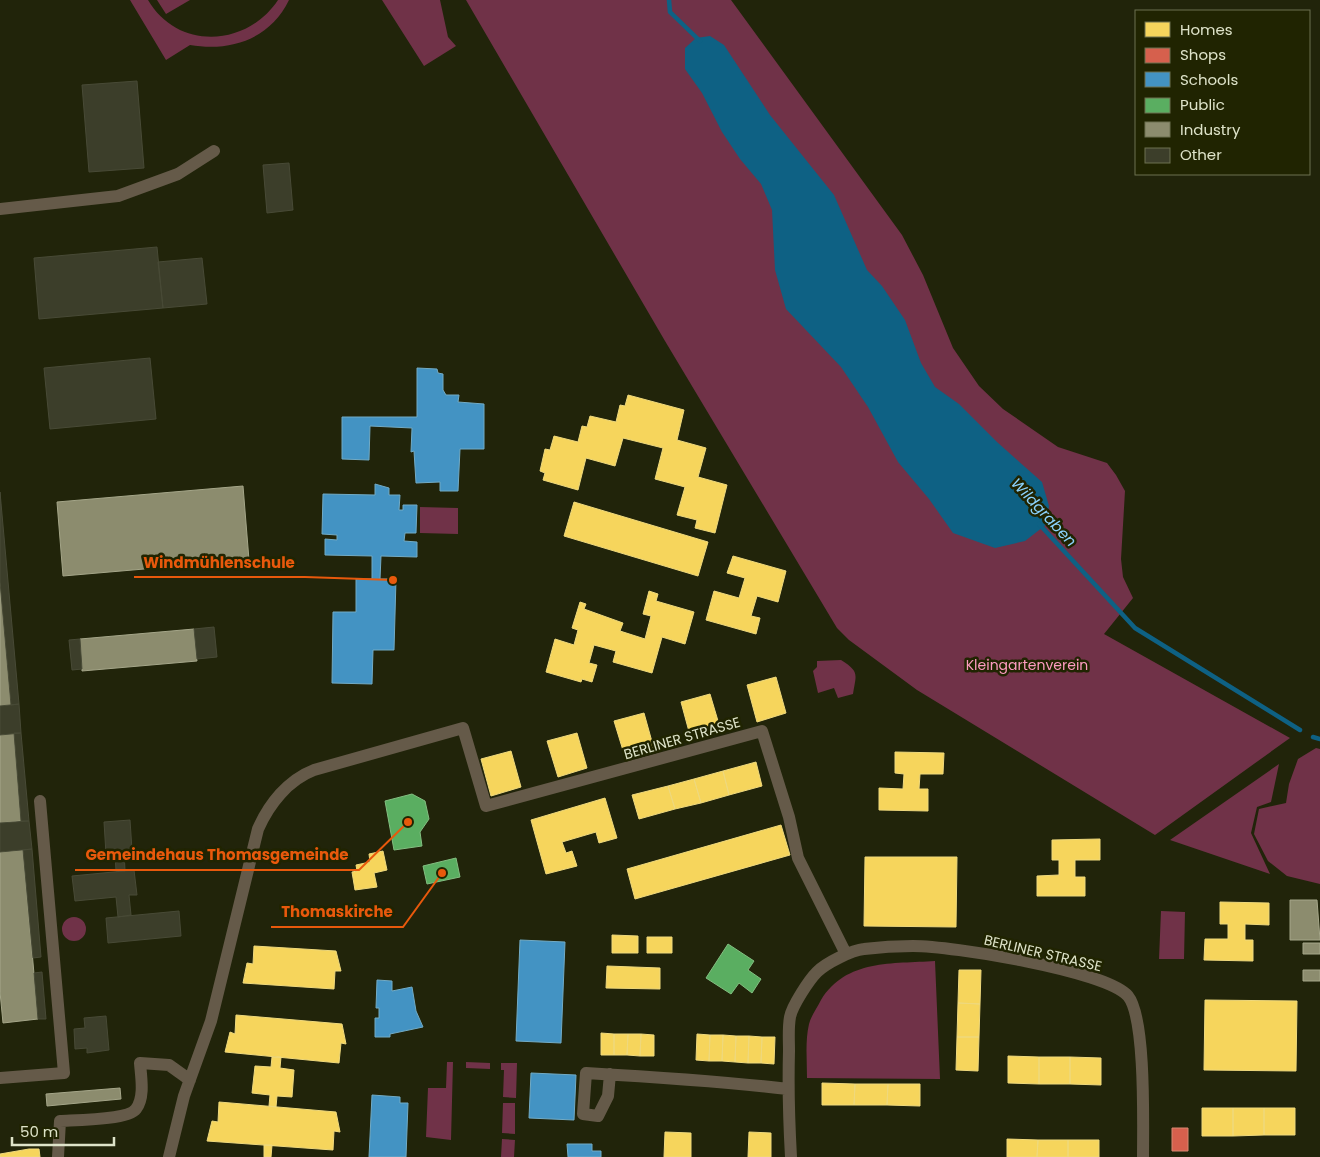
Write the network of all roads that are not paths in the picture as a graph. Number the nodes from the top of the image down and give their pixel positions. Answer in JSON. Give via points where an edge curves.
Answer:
{"nodes":[{"id":1,"x":214,"y":152,"type":"dead end"},
{"id":2,"x":0,"y":208,"type":"edge"},
{"id":3,"x":40,"y":801,"type":"dead end"},
{"id":4,"x":846,"y":954,"type":"junction"},
{"id":5,"x":610,"y":1074,"type":"dead end"},
{"id":6,"x":0,"y":1078,"type":"edge"},
{"id":7,"x":190,"y":1080,"type":"junction"},
{"id":8,"x":788,"y":1089,"type":"junction"},
{"id":9,"x":58,"y":1157,"type":"edge"},
{"id":10,"x":169,"y":1157,"type":"edge"},
{"id":11,"x":790,"y":1157,"type":"edge"},
{"id":12,"x":1143,"y":1157,"type":"edge"}],
"edges":[{"from":1,"to":2,"type":"street","via":[[178,174],[118,196]]},
{"from":3,"to":6,"type":"street","via":[[64,1073]]},
{"from":4,"to":7,"type":"street","name":"BERLINER STRASSE","via":[[798,858],[762,731],[486,806],[463,728],[314,770],[279,795],[258,829],[211,1021]]},
{"from":4,"to":8,"type":"street","name":"BERLINER STRASSE","via":[[818,971],[790,1016]]},
{"from":4,"to":12,"type":"street","name":"BERLINER STRASSE","via":[[862,949],[914,946],[987,953],[1112,984],[1129,997],[1137,1020]]},
{"from":5,"to":8,"type":"street","via":[[702,1079]]},
{"from":7,"to":9,"type":"street","via":[[169,1065],[140,1063],[142,1088],[136,1110],[120,1116],[60,1121]]},
{"from":7,"to":10,"type":"street"},
{"from":8,"to":11,"type":"street","name":"BERLINER STRASSE"}]}
